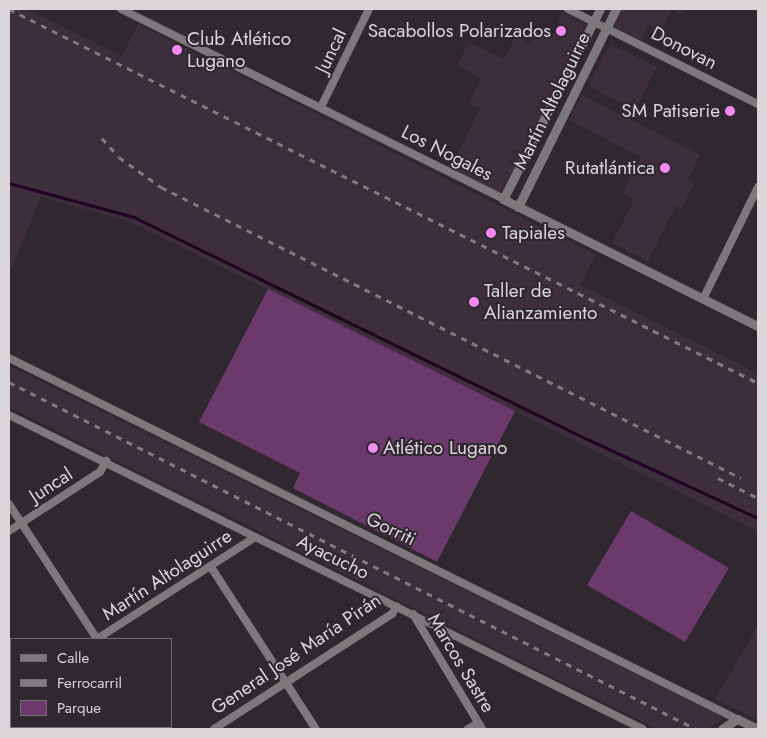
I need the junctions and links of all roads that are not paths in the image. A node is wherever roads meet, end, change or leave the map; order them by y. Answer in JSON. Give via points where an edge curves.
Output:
{"nodes":[{"id":1,"x":122,"y":9,"type":"edge"},
{"id":2,"x":369,"y":9,"type":"edge"},
{"id":3,"x":568,"y":9,"type":"edge"},
{"id":4,"x":600,"y":9,"type":"edge"},
{"id":5,"x":616,"y":9,"type":"edge"},
{"id":6,"x":139,"y":12,"type":"edge"},
{"id":7,"x":594,"y":22,"type":"junction"},
{"id":8,"x":606,"y":27,"type":"junction"},
{"id":9,"x":758,"y":104,"type":"edge"},
{"id":10,"x":321,"y":108,"type":"junction"},
{"id":11,"x":758,"y":187,"type":"edge"},
{"id":12,"x":503,"y":199,"type":"junction"},
{"id":13,"x":518,"y":207,"type":"junction"},
{"id":14,"x":703,"y":299,"type":"junction"},
{"id":15,"x":758,"y":326,"type":"edge"},
{"id":16,"x":9,"y":358,"type":"edge"},
{"id":17,"x":9,"y":416,"type":"edge"},
{"id":18,"x":106,"y":461,"type":"junction"},
{"id":19,"x":9,"y":504,"type":"edge"},
{"id":20,"x":21,"y":523,"type":"junction"},
{"id":21,"x":9,"y":531,"type":"edge"},
{"id":22,"x":255,"y":537,"type":"junction"},
{"id":23,"x":211,"y":567,"type":"junction"},
{"id":24,"x":397,"y":606,"type":"junction"},
{"id":25,"x":413,"y":614,"type":"junction"},
{"id":26,"x":96,"y":638,"type":"edge"},
{"id":27,"x":99,"y":638,"type":"edge"},
{"id":28,"x":286,"y":682,"type":"junction"},
{"id":29,"x":737,"y":719,"type":"junction"},
{"id":30,"x":480,"y":726,"type":"edge"},
{"id":31,"x":214,"y":729,"type":"edge"},
{"id":32,"x":316,"y":729,"type":"edge"},
{"id":33,"x":468,"y":729,"type":"edge"},
{"id":34,"x":643,"y":729,"type":"edge"},
{"id":35,"x":722,"y":729,"type":"edge"},
{"id":36,"x":758,"y":729,"type":"edge"}],
"edges":[{"from":1,"to":6,"type":"street","name":"Los Nogales"},
{"from":2,"to":10,"type":"street","name":"Juncal"},
{"from":3,"to":7,"type":"street","name":"Donovan"},
{"from":4,"to":7,"type":"street","name":"Martín Altolaguirre"},
{"from":5,"to":8,"type":"street","name":"Martín Altolaguirre"},
{"from":6,"to":10,"type":"street","name":"Los Nogales"},
{"from":7,"to":8,"type":"street","name":"Donovan"},
{"from":7,"to":12,"type":"street","name":"Martín Altolaguirre"},
{"from":8,"to":9,"type":"street","name":"Donovan"},
{"from":8,"to":13,"type":"street","name":"Martín Altolaguirre"},
{"from":10,"to":12,"type":"street","name":"Los Nogales"},
{"from":11,"to":14,"type":"street"},
{"from":12,"to":13,"type":"street","name":"Los Nogales"},
{"from":13,"to":14,"type":"street","name":"Los Nogales"},
{"from":14,"to":15,"type":"street","name":"Los Nogales"},
{"from":16,"to":29,"type":"street","name":"Gorriti"},
{"from":17,"to":18,"type":"street","name":"Ayacucho"},
{"from":18,"to":20,"type":"street","name":"Juncal","via":[[100,472]]},
{"from":18,"to":22,"type":"street","name":"Ayacucho"},
{"from":19,"to":20,"type":"street"},
{"from":20,"to":21,"type":"street","name":"Juncal"},
{"from":20,"to":26,"type":"street"},
{"from":22,"to":23,"type":"street","name":"Martín Altolaguirre"},
{"from":22,"to":24,"type":"street","name":"Ayacucho"},
{"from":23,"to":27,"type":"street","name":"Martín Altolaguirre"},
{"from":23,"to":28,"type":"street"},
{"from":24,"to":25,"type":"street","name":"Ayacucho"},
{"from":24,"to":28,"type":"street","name":"General José María Pirán","via":[[392,614]]},
{"from":25,"to":30,"type":"street","name":"Marcos Sastre"},
{"from":25,"to":34,"type":"street","name":"Ayacucho"},
{"from":28,"to":31,"type":"street","name":"General José María Pirán"},
{"from":28,"to":32,"type":"street"},
{"from":29,"to":35,"type":"street"},
{"from":29,"to":36,"type":"street","name":"Gorriti"},
{"from":30,"to":33,"type":"street"}]}
